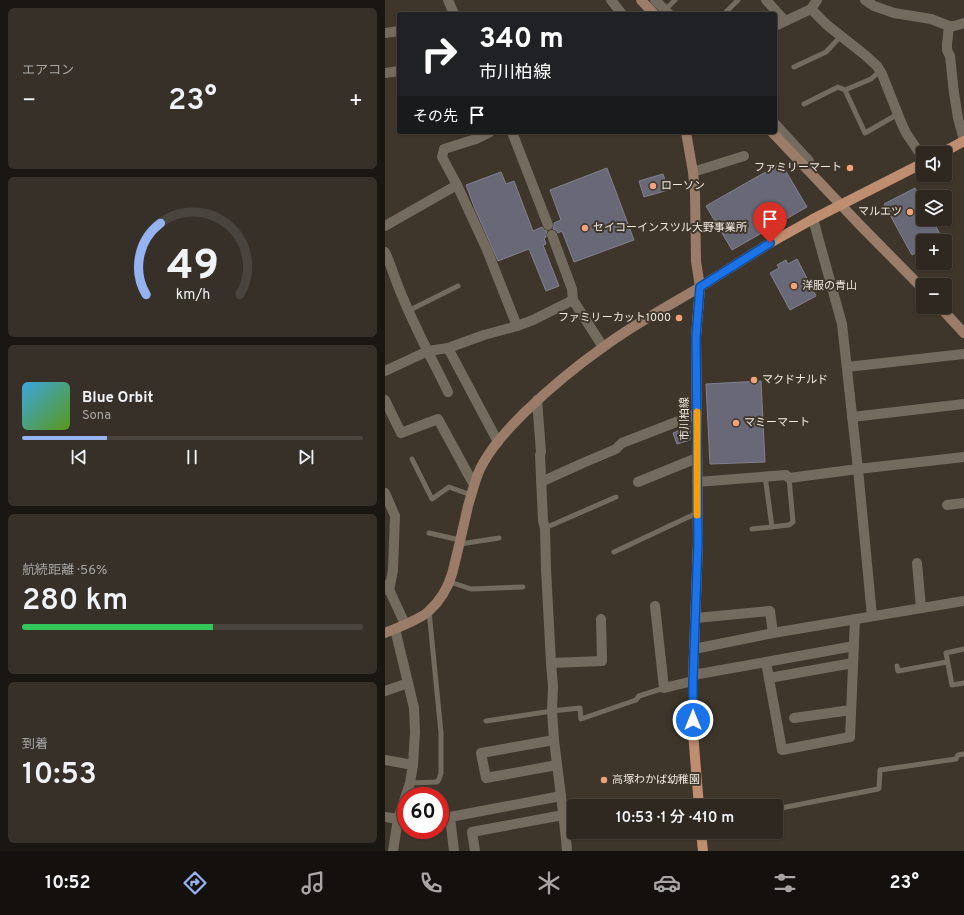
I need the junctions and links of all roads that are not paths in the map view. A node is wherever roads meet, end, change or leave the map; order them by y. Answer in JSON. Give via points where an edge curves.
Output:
{"nodes":[{"id":1,"x":448,"y":0,"type":"edge"},
{"id":2,"x":611,"y":0,"type":"edge"},
{"id":3,"x":641,"y":0,"type":"edge"},
{"id":4,"x":655,"y":0,"type":"edge"},
{"id":5,"x":675,"y":0,"type":"edge"},
{"id":6,"x":738,"y":0,"type":"edge"},
{"id":7,"x":766,"y":0,"type":"edge"},
{"id":8,"x":817,"y":0,"type":"edge"},
{"id":9,"x":865,"y":0,"type":"edge"},
{"id":10,"x":811,"y":9,"type":"junction"},
{"id":11,"x":454,"y":12,"type":"edge"},
{"id":12,"x":620,"y":12,"type":"edge"},
{"id":13,"x":652,"y":12,"type":"edge"},
{"id":14,"x":667,"y":12,"type":"edge"},
{"id":15,"x":726,"y":12,"type":"edge"},
{"id":16,"x":777,"y":12,"type":"edge"},
{"id":17,"x":777,"y":12,"type":"edge"},
{"id":18,"x":785,"y":21,"type":"junction"},
{"id":19,"x":964,"y":23,"type":"edge"},
{"id":20,"x":777,"y":25,"type":"edge"},
{"id":21,"x":949,"y":26,"type":"junction"},
{"id":22,"x":397,"y":31,"type":"edge"},
{"id":23,"x":385,"y":33,"type":"edge"},
{"id":24,"x":841,"y":36,"type":"junction"},
{"id":25,"x":794,"y":67,"type":"dead end"},
{"id":26,"x":397,"y":71,"type":"edge"},
{"id":27,"x":880,"y":71,"type":"junction"},
{"id":28,"x":385,"y":73,"type":"edge"},
{"id":29,"x":845,"y":90,"type":"junction"},
{"id":30,"x":804,"y":104,"type":"dead end"},
{"id":31,"x":898,"y":114,"type":"junction"},
{"id":32,"x":777,"y":126,"type":"edge"},
{"id":33,"x":486,"y":134,"type":"edge"},
{"id":34,"x":513,"y":134,"type":"edge"},
{"id":35,"x":686,"y":134,"type":"edge"},
{"id":36,"x":774,"y":135,"type":"edge"},
{"id":37,"x":964,"y":141,"type":"edge"},
{"id":38,"x":916,"y":147,"type":"edge"},
{"id":39,"x":952,"y":147,"type":"edge"},
{"id":40,"x":745,"y":156,"type":"dead end"},
{"id":41,"x":809,"y":161,"type":"dead end"},
{"id":42,"x":916,"y":167,"type":"edge"},
{"id":43,"x":693,"y":172,"type":"junction"},
{"id":44,"x":457,"y":185,"type":"junction"},
{"id":45,"x":813,"y":219,"type":"junction"},
{"id":46,"x":548,"y":225,"type":"dead end"},
{"id":47,"x":385,"y":226,"type":"edge"},
{"id":48,"x":552,"y":235,"type":"dead end"},
{"id":49,"x":385,"y":252,"type":"edge"},
{"id":50,"x":916,"y":282,"type":"edge"},
{"id":51,"x":458,"y":286,"type":"dead end"},
{"id":52,"x":700,"y":287,"type":"junction"},
{"id":53,"x":573,"y":300,"type":"junction"},
{"id":54,"x":408,"y":311,"type":"junction"},
{"id":55,"x":947,"y":314,"type":"edge"},
{"id":56,"x":517,"y":326,"type":"junction"},
{"id":57,"x":964,"y":333,"type":"edge"},
{"id":58,"x":603,"y":347,"type":"junction"},
{"id":59,"x":448,"y":348,"type":"junction"},
{"id":60,"x":428,"y":351,"type":"junction"},
{"id":61,"x":964,"y":354,"type":"edge"},
{"id":62,"x":847,"y":367,"type":"junction"},
{"id":63,"x":386,"y":368,"type":"edge"},
{"id":64,"x":448,"y":392,"type":"dead end"},
{"id":65,"x":385,"y":400,"type":"edge"},
{"id":66,"x":537,"y":400,"type":"junction"},
{"id":67,"x":964,"y":404,"type":"edge"},
{"id":68,"x":697,"y":414,"type":"junction"},
{"id":69,"x":852,"y":417,"type":"junction"},
{"id":70,"x":498,"y":442,"type":"junction"},
{"id":71,"x":964,"y":457,"type":"edge"},
{"id":72,"x":697,"y":458,"type":"junction"},
{"id":73,"x":412,"y":459,"type":"dead end"},
{"id":74,"x":858,"y":469,"type":"junction"},
{"id":75,"x":765,"y":476,"type":"junction"},
{"id":76,"x":789,"y":478,"type":"junction"},
{"id":77,"x":541,"y":482,"type":"junction"},
{"id":78,"x":638,"y":482,"type":"dead end"},
{"id":79,"x":697,"y":482,"type":"junction"},
{"id":80,"x":473,"y":490,"type":"junction"},
{"id":81,"x":385,"y":493,"type":"edge"},
{"id":82,"x":617,"y":497,"type":"dead end"},
{"id":83,"x":964,"y":503,"type":"edge"},
{"id":84,"x":947,"y":504,"type":"dead end"},
{"id":85,"x":697,"y":513,"type":"junction"},
{"id":86,"x":772,"y":527,"type":"junction"},
{"id":87,"x":545,"y":528,"type":"junction"},
{"id":88,"x":752,"y":529,"type":"dead end"},
{"id":89,"x":429,"y":534,"type":"dead end"},
{"id":90,"x":499,"y":538,"type":"dead end"},
{"id":91,"x":460,"y":542,"type":"junction"},
{"id":92,"x":614,"y":552,"type":"dead end"},
{"id":93,"x":917,"y":562,"type":"dead end"},
{"id":94,"x":449,"y":582,"type":"junction"},
{"id":95,"x":387,"y":586,"type":"edge"},
{"id":96,"x":523,"y":587,"type":"dead end"},
{"id":97,"x":964,"y":601,"type":"edge"},
{"id":98,"x":655,"y":606,"type":"dead end"},
{"id":99,"x":921,"y":608,"type":"junction"},
{"id":100,"x":429,"y":611,"type":"junction"},
{"id":101,"x":872,"y":616,"type":"junction"},
{"id":102,"x":696,"y":618,"type":"junction"},
{"id":103,"x":601,"y":619,"type":"dead end"},
{"id":104,"x":855,"y":619,"type":"junction"},
{"id":105,"x":405,"y":624,"type":"junction"},
{"id":106,"x":390,"y":631,"type":"edge"},
{"id":107,"x":773,"y":633,"type":"junction"},
{"id":108,"x":854,"y":646,"type":"junction"},
{"id":109,"x":694,"y":649,"type":"junction"},
{"id":110,"x":964,"y":649,"type":"edge"},
{"id":111,"x":766,"y":662,"type":"junction"},
{"id":112,"x":947,"y":662,"type":"junction"},
{"id":113,"x":551,"y":663,"type":"junction"},
{"id":114,"x":853,"y":664,"type":"junction"},
{"id":115,"x":897,"y":666,"type":"dead end"},
{"id":116,"x":693,"y":678,"type":"junction"},
{"id":117,"x":769,"y":678,"type":"junction"},
{"id":118,"x":408,"y":683,"type":"junction"},
{"id":119,"x":964,"y":683,"type":"edge"},
{"id":120,"x":664,"y":688,"type":"junction"},
{"id":121,"x":385,"y":691,"type":"edge"},
{"id":122,"x":851,"y":710,"type":"junction"},
{"id":123,"x":552,"y":711,"type":"junction"},
{"id":124,"x":794,"y":718,"type":"dead end"},
{"id":125,"x":486,"y":720,"type":"dead end"},
{"id":126,"x":554,"y":740,"type":"junction"},
{"id":127,"x":964,"y":754,"type":"edge"},
{"id":128,"x":385,"y":760,"type":"edge"},
{"id":129,"x":557,"y":764,"type":"junction"},
{"id":130,"x":413,"y":765,"type":"junction"},
{"id":131,"x":410,"y":783,"type":"junction"},
{"id":132,"x":409,"y":787,"type":"edge"},
{"id":133,"x":561,"y":796,"type":"junction"},
{"id":134,"x":698,"y":799,"type":"edge"},
{"id":135,"x":783,"y":808,"type":"edge"},
{"id":136,"x":563,"y":815,"type":"junction"},
{"id":137,"x":385,"y":817,"type":"edge"},
{"id":138,"x":397,"y":819,"type":"edge"},
{"id":139,"x":397,"y":825,"type":"edge"},
{"id":140,"x":702,"y":839,"type":"edge"},
{"id":141,"x":393,"y":851,"type":"edge"},
{"id":142,"x":454,"y":851,"type":"edge"},
{"id":143,"x":475,"y":851,"type":"edge"},
{"id":144,"x":567,"y":851,"type":"edge"},
{"id":145,"x":703,"y":851,"type":"edge"}],
"edges":[{"from":1,"to":11,"type":"street"},
{"from":2,"to":12,"type":"street"},
{"from":3,"to":13,"type":"street"},
{"from":4,"to":14,"type":"street"},
{"from":5,"to":14,"type":"lane"},
{"from":6,"to":15,"type":"lane"},
{"from":7,"to":17,"type":"street"},
{"from":8,"to":10,"type":"street"},
{"from":9,"to":21,"type":"street","via":[[894,13],[931,19]]},
{"from":10,"to":18,"type":"street"},
{"from":10,"to":24,"type":"street"},
{"from":16,"to":18,"type":"street"},
{"from":18,"to":20,"type":"street"},
{"from":19,"to":21,"type":"street"},
{"from":21,"to":37,"type":"street","via":[[947,50]]},
{"from":22,"to":23,"type":"street"},
{"from":24,"to":25,"type":"lane","via":[[826,52]]},
{"from":24,"to":27,"type":"street"},
{"from":26,"to":28,"type":"street"},
{"from":27,"to":29,"type":"lane","via":[[871,79]]},
{"from":27,"to":31,"type":"street"},
{"from":29,"to":30,"type":"lane","via":[[838,87]]},
{"from":29,"to":31,"type":"lane","via":[[865,133]]},
{"from":31,"to":38,"type":"street"},
{"from":32,"to":41,"type":"street"},
{"from":33,"to":44,"type":"street","via":[[444,149],[442,157]]},
{"from":34,"to":46,"type":"street"},
{"from":35,"to":43,"type":"street"},
{"from":36,"to":50,"type":"street"},
{"from":37,"to":39,"type":"main road"},
{"from":40,"to":43,"type":"street"},
{"from":42,"to":45,"type":"main road"},
{"from":43,"to":52,"type":"street","via":[[696,261]]},
{"from":44,"to":47,"type":"street"},
{"from":44,"to":56,"type":"street","via":[[487,250]]},
{"from":45,"to":52,"type":"main road"},
{"from":45,"to":62,"type":"street","via":[[842,324]]},
{"from":48,"to":53,"type":"street","via":[[572,289]]},
{"from":49,"to":54,"type":"street"},
{"from":51,"to":54,"type":"lane"},
{"from":52,"to":58,"type":"street"},
{"from":52,"to":68,"type":"main road","name":"市川柏線","via":[[696,337]]},
{"from":53,"to":56,"type":"street"},
{"from":53,"to":58,"type":"street"},
{"from":54,"to":60,"type":"street"},
{"from":55,"to":57,"type":"street"},
{"from":56,"to":59,"type":"street"},
{"from":58,"to":66,"type":"street"},
{"from":59,"to":60,"type":"street"},
{"from":59,"to":70,"type":"street"},
{"from":60,"to":63,"type":"street"},
{"from":60,"to":64,"type":"street"},
{"from":61,"to":62,"type":"street"},
{"from":62,"to":69,"type":"street"},
{"from":65,"to":80,"type":"street","via":[[401,433],[438,419]]},
{"from":66,"to":70,"type":"street"},
{"from":66,"to":77,"type":"street"},
{"from":67,"to":69,"type":"street"},
{"from":68,"to":72,"type":"main road","name":"市川柏線"},
{"from":68,"to":77,"type":"street","via":[[622,443],[616,449]]},
{"from":69,"to":74,"type":"street"},
{"from":70,"to":80,"type":"street","via":[[480,469]]},
{"from":71,"to":74,"type":"street"},
{"from":72,"to":78,"type":"street"},
{"from":72,"to":79,"type":"main road","name":"市川柏線"},
{"from":73,"to":80,"type":"lane","via":[[432,499],[449,487]]},
{"from":74,"to":76,"type":"street"},
{"from":74,"to":101,"type":"street"},
{"from":75,"to":76,"type":"street","via":[[786,475]]},
{"from":75,"to":79,"type":"street"},
{"from":75,"to":86,"type":"lane"},
{"from":76,"to":86,"type":"lane","via":[[793,522]]},
{"from":77,"to":87,"type":"street"},
{"from":79,"to":85,"type":"main road","name":"市川柏線"},
{"from":80,"to":91,"type":"street"},
{"from":81,"to":95,"type":"street","via":[[395,516],[393,570]]},
{"from":82,"to":87,"type":"lane"},
{"from":83,"to":84,"type":"street"},
{"from":85,"to":92,"type":"lane"},
{"from":85,"to":102,"type":"main road","name":"市川柏線"},
{"from":86,"to":88,"type":"lane"},
{"from":87,"to":113,"type":"street"},
{"from":89,"to":91,"type":"lane"},
{"from":90,"to":91,"type":"lane"},
{"from":91,"to":94,"type":"street"},
{"from":93,"to":99,"type":"street"},
{"from":94,"to":96,"type":"lane","via":[[471,589]]},
{"from":94,"to":100,"type":"street"},
{"from":95,"to":105,"type":"street"},
{"from":97,"to":99,"type":"street"},
{"from":98,"to":120,"type":"street"},
{"from":99,"to":101,"type":"street"},
{"from":100,"to":105,"type":"street"},
{"from":100,"to":131,"type":"lane","via":[[441,733],[441,773],[437,782]]},
{"from":101,"to":104,"type":"street"},
{"from":102,"to":107,"type":"street","via":[[770,610]]},
{"from":102,"to":109,"type":"main road","name":"市川柏線"},
{"from":103,"to":113,"type":"street","via":[[602,661]]},
{"from":104,"to":107,"type":"street"},
{"from":104,"to":108,"type":"street"},
{"from":105,"to":106,"type":"street"},
{"from":106,"to":118,"type":"street"},
{"from":107,"to":109,"type":"street"},
{"from":108,"to":111,"type":"street"},
{"from":108,"to":114,"type":"street"},
{"from":109,"to":116,"type":"main road","name":"市川柏線"},
{"from":110,"to":112,"type":"lane","via":[[946,653]]},
{"from":111,"to":116,"type":"street"},
{"from":111,"to":117,"type":"street"},
{"from":112,"to":115,"type":"lane","via":[[898,671]]},
{"from":112,"to":119,"type":"lane","via":[[952,685]]},
{"from":113,"to":123,"type":"street"},
{"from":114,"to":117,"type":"street"},
{"from":114,"to":122,"type":"street"},
{"from":116,"to":120,"type":"street"},
{"from":116,"to":134,"type":"main road","name":"市川柏線","via":[[693,734]]},
{"from":117,"to":122,"type":"street","via":[[782,750],[850,737]]},
{"from":118,"to":121,"type":"street"},
{"from":118,"to":130,"type":"street","via":[[414,708]]},
{"from":120,"to":123,"type":"lane","via":[[581,719],[580,708]]},
{"from":122,"to":124,"type":"street"},
{"from":123,"to":125,"type":"lane"},
{"from":123,"to":126,"type":"street"},
{"from":126,"to":129,"type":"street"},
{"from":126,"to":129,"type":"street","via":[[481,753],[487,778]]},
{"from":127,"to":135,"type":"lane","via":[[958,755],[956,759],[880,770],[878,789]]},
{"from":128,"to":130,"type":"street"},
{"from":129,"to":133,"type":"street"},
{"from":130,"to":131,"type":"street"},
{"from":131,"to":132,"type":"street"},
{"from":133,"to":136,"type":"street"},
{"from":133,"to":142,"type":"street","via":[[450,817]]},
{"from":136,"to":143,"type":"street","via":[[472,832]]},
{"from":136,"to":144,"type":"street"},
{"from":137,"to":138,"type":"street"},
{"from":139,"to":141,"type":"street"},
{"from":140,"to":145,"type":"main road"}]}
